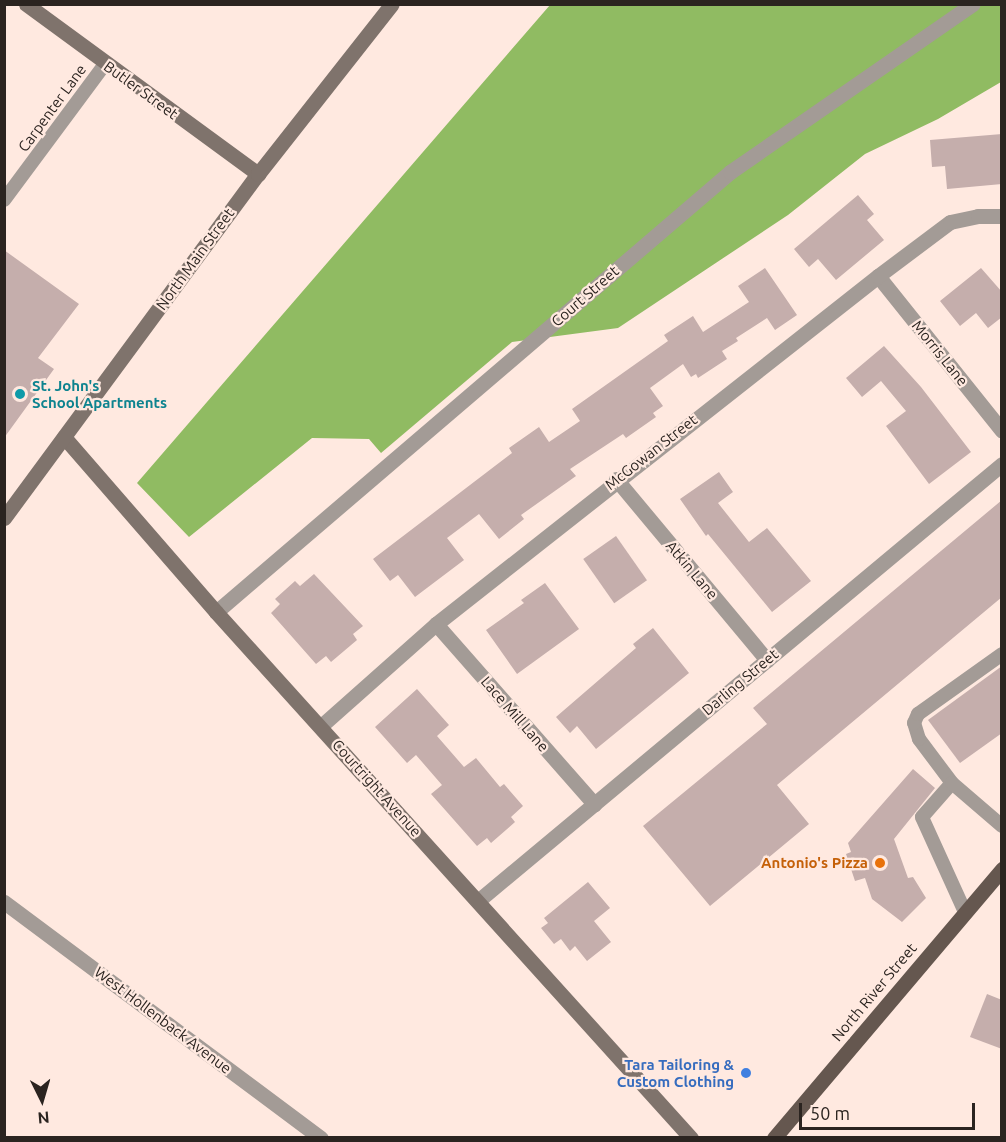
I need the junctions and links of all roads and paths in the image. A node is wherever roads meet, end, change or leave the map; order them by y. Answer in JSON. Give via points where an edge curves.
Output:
{"nodes":[{"id":1,"x":26,"y":4,"type":"edge"},
{"id":2,"x":392,"y":4,"type":"edge"},
{"id":3,"x":974,"y":4,"type":"edge"},
{"id":4,"x":105,"y":64,"type":"junction"},
{"id":5,"x":258,"y":174,"type":"junction"},
{"id":6,"x":4,"y":201,"type":"edge"},
{"id":7,"x":1002,"y":216,"type":"edge"},
{"id":8,"x":878,"y":276,"type":"junction"},
{"id":9,"x":1002,"y":431,"type":"edge"},
{"id":10,"x":64,"y":437,"type":"junction"},
{"id":11,"x":1002,"y":464,"type":"edge"},
{"id":12,"x":616,"y":479,"type":"junction"},
{"id":13,"x":4,"y":518,"type":"edge"},
{"id":14,"x":216,"y":612,"type":"junction"},
{"id":15,"x":436,"y":624,"type":"junction"},
{"id":16,"x":1002,"y":654,"type":"edge"},
{"id":17,"x":767,"y":660,"type":"junction"},
{"id":18,"x":321,"y":726,"type":"junction"},
{"id":19,"x":952,"y":783,"type":"junction"},
{"id":20,"x":594,"y":804,"type":"junction"},
{"id":21,"x":1002,"y":826,"type":"edge"},
{"id":22,"x":1002,"y":869,"type":"edge"},
{"id":23,"x":479,"y":900,"type":"junction"},
{"id":24,"x":4,"y":902,"type":"edge"},
{"id":25,"x":965,"y":912,"type":"junction"},
{"id":26,"x":321,"y":1137,"type":"edge"},
{"id":27,"x":691,"y":1137,"type":"edge"},
{"id":28,"x":774,"y":1137,"type":"edge"}],
"edges":[{"from":1,"to":4,"type":"main road","name":"Butler Street"},
{"from":2,"to":5,"type":"main road","name":"North Main Street"},
{"from":3,"to":14,"type":"street","name":"Court Street","via":[[730,172]]},
{"from":4,"to":5,"type":"main road","name":"Butler Street"},
{"from":4,"to":6,"type":"lane","name":"Carpenter Lane"},
{"from":5,"to":10,"type":"main road","name":"North Main Street"},
{"from":7,"to":8,"type":"street","name":"McGowan Street","via":[[950,222]]},
{"from":8,"to":9,"type":"street","name":"Morris Lane"},
{"from":8,"to":12,"type":"street","name":"McGowan Street"},
{"from":10,"to":13,"type":"main road","name":"North Main Street"},
{"from":10,"to":14,"type":"main road","name":"Courtright Avenue"},
{"from":11,"to":17,"type":"street","name":"Darling Street"},
{"from":12,"to":15,"type":"street","name":"McGowan Street"},
{"from":12,"to":17,"type":"street","name":"Atkin Lane"},
{"from":14,"to":18,"type":"main road","name":"Courtright Avenue"},
{"from":15,"to":18,"type":"street","name":"McGowan Street"},
{"from":15,"to":20,"type":"street","name":"Lace Mill Lane"},
{"from":16,"to":19,"type":"lane","via":[[918,714],[914,723],[919,739]]},
{"from":17,"to":20,"type":"street","name":"Darling Street"},
{"from":18,"to":23,"type":"main road","name":"Courtright Avenue"},
{"from":19,"to":21,"type":"lane"},
{"from":19,"to":25,"type":"lane","via":[[922,817]]},
{"from":20,"to":23,"type":"street","name":"Darling Street"},
{"from":22,"to":25,"type":"main road","name":"North River Street"},
{"from":23,"to":27,"type":"main road","name":"Courtright Avenue"},
{"from":24,"to":26,"type":"street","name":"West Hollenback Avenue"},
{"from":25,"to":28,"type":"main road","name":"North River Street"}]}
